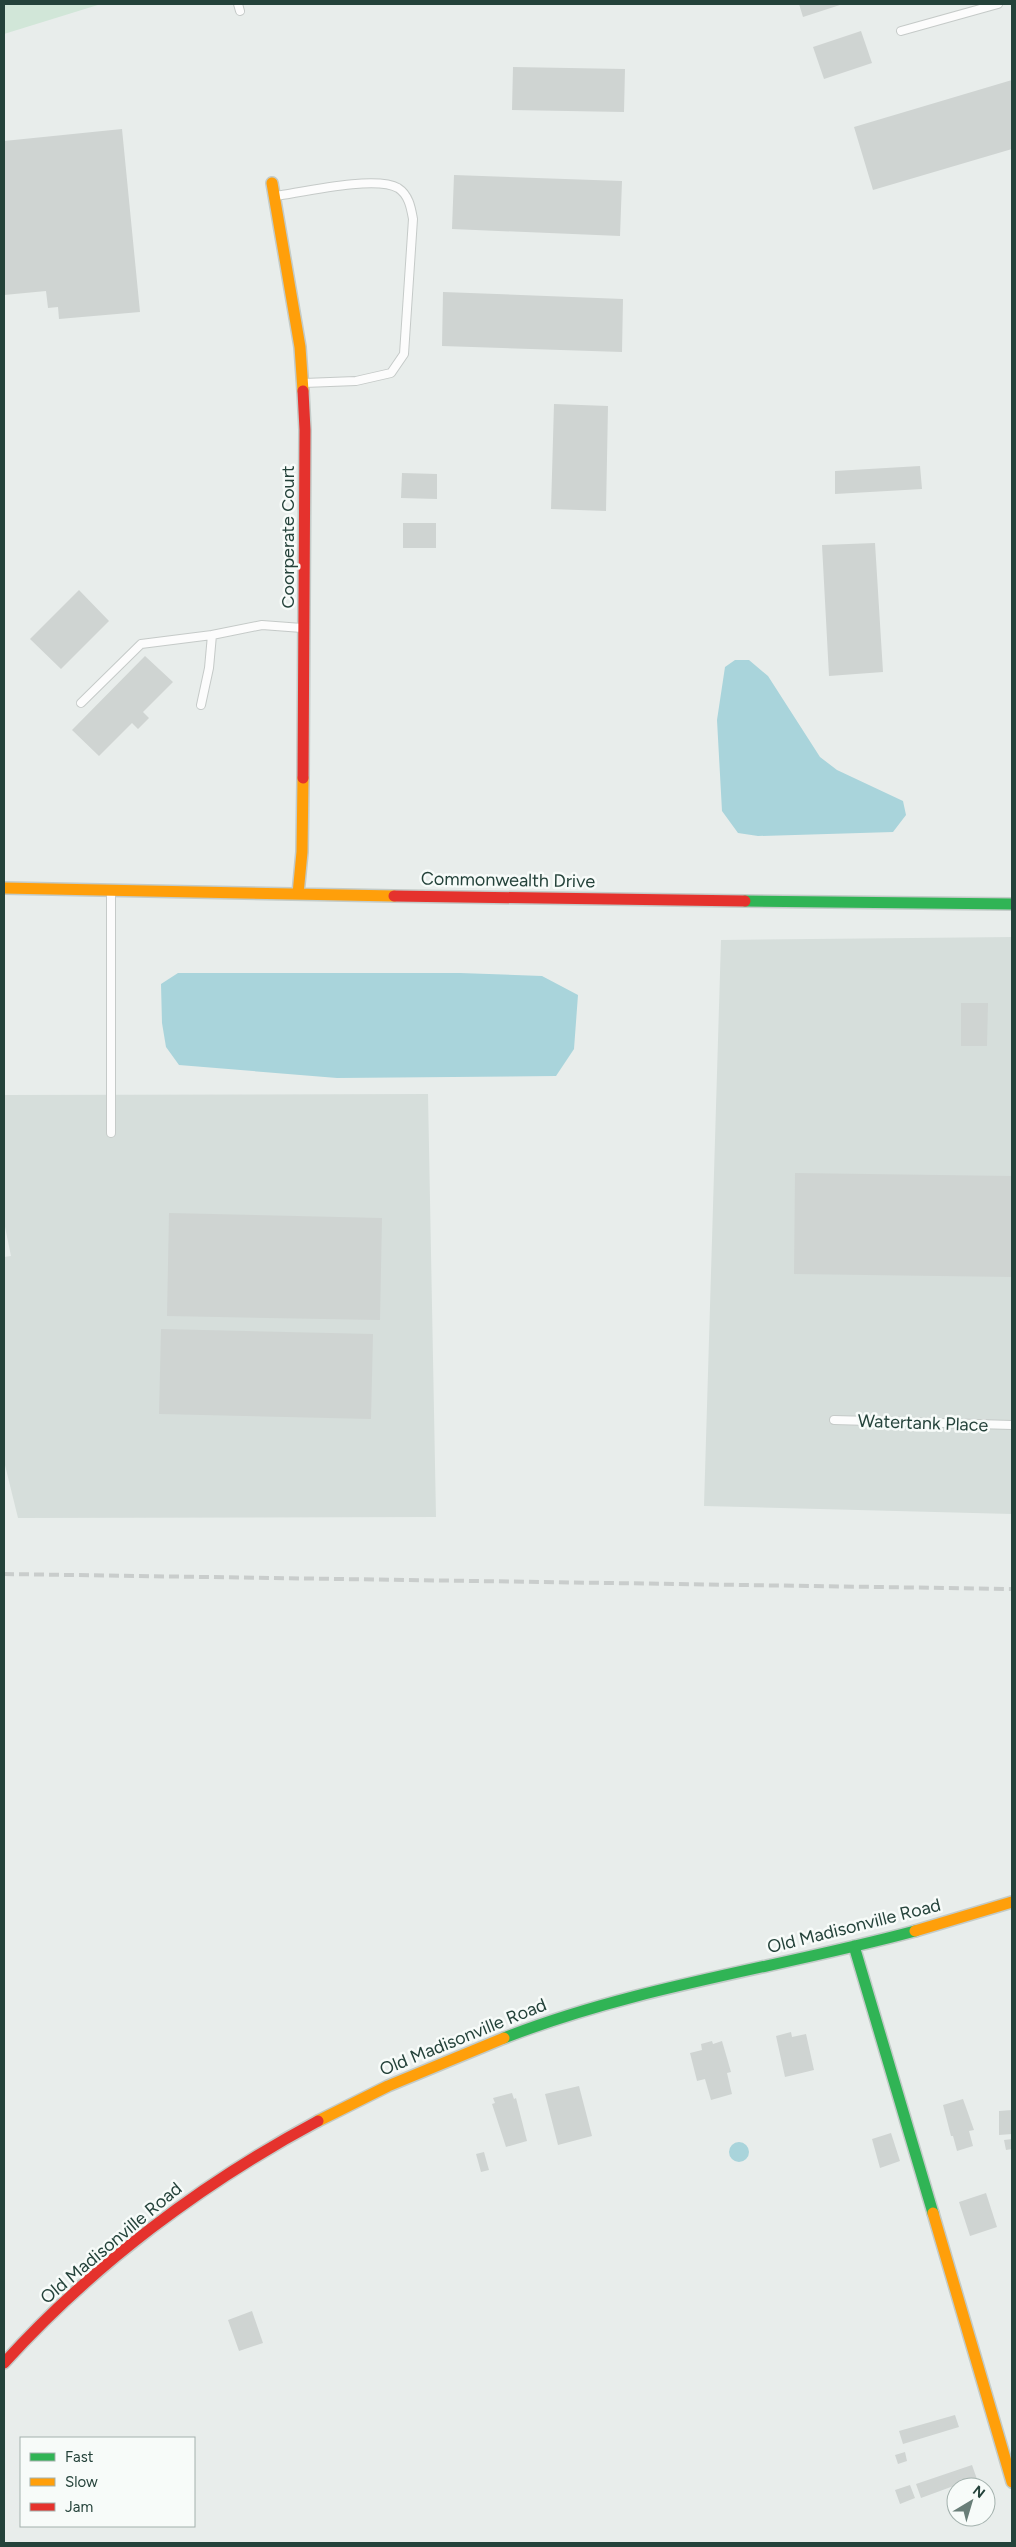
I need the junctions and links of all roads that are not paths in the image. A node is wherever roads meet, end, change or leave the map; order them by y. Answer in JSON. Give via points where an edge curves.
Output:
{"nodes":[{"id":1,"x":998,"y":4,"type":"edge"},
{"id":2,"x":901,"y":31,"type":"dead end"},
{"id":3,"x":272,"y":183,"type":"dead end"},
{"id":4,"x":274,"y":196,"type":"junction"},
{"id":5,"x":303,"y":383,"type":"junction"},
{"id":6,"x":304,"y":628,"type":"junction"},
{"id":7,"x":212,"y":635,"type":"junction"},
{"id":8,"x":82,"y":703,"type":"dead end"},
{"id":9,"x":200,"y":705,"type":"dead end"},
{"id":10,"x":4,"y":888,"type":"edge"},
{"id":11,"x":111,"y":889,"type":"junction"},
{"id":12,"x":298,"y":894,"type":"junction"},
{"id":13,"x":1012,"y":904,"type":"edge"},
{"id":14,"x":111,"y":1133,"type":"dead end"},
{"id":15,"x":834,"y":1420,"type":"dead end"},
{"id":16,"x":1012,"y":1425,"type":"edge"},
{"id":17,"x":1012,"y":1902,"type":"edge"},
{"id":18,"x":854,"y":1946,"type":"junction"},
{"id":19,"x":4,"y":2363,"type":"edge"},
{"id":20,"x":1012,"y":2482,"type":"edge"}],
"edges":[{"from":1,"to":2,"type":"lane"},
{"from":3,"to":4,"type":"street","name":"Coorperate Court"},
{"from":4,"to":5,"type":"street","name":"Coorperate Court","via":[[300,347]]},
{"from":4,"to":5,"type":"lane","via":[[383,183],[399,189],[409,202],[413,219],[404,354],[391,373],[356,381]]},
{"from":5,"to":6,"type":"street","name":"Coorperate Court"},
{"from":6,"to":7,"type":"lane","via":[[262,625]]},
{"from":6,"to":12,"type":"street","name":"Coorperate Court","via":[[302,852]]},
{"from":7,"to":8,"type":"lane","via":[[141,644]]},
{"from":7,"to":9,"type":"lane","via":[[209,668]]},
{"from":10,"to":11,"type":"street","name":"Commonwealth Drive"},
{"from":11,"to":12,"type":"street","name":"Commonwealth Drive"},
{"from":11,"to":14,"type":"lane"},
{"from":12,"to":13,"type":"street","name":"Commonwealth Drive"},
{"from":15,"to":16,"type":"lane","name":"Watertank Place"},
{"from":17,"to":18,"type":"street","name":"Old Madisonville Road","via":[[983,1913]]},
{"from":18,"to":19,"type":"street","name":"Old Madisonville Road","via":[[570,2013],[441,2062],[359,2098],[255,2155],[168,2215],[86,2282]]},
{"from":18,"to":20,"type":"street"}]}
